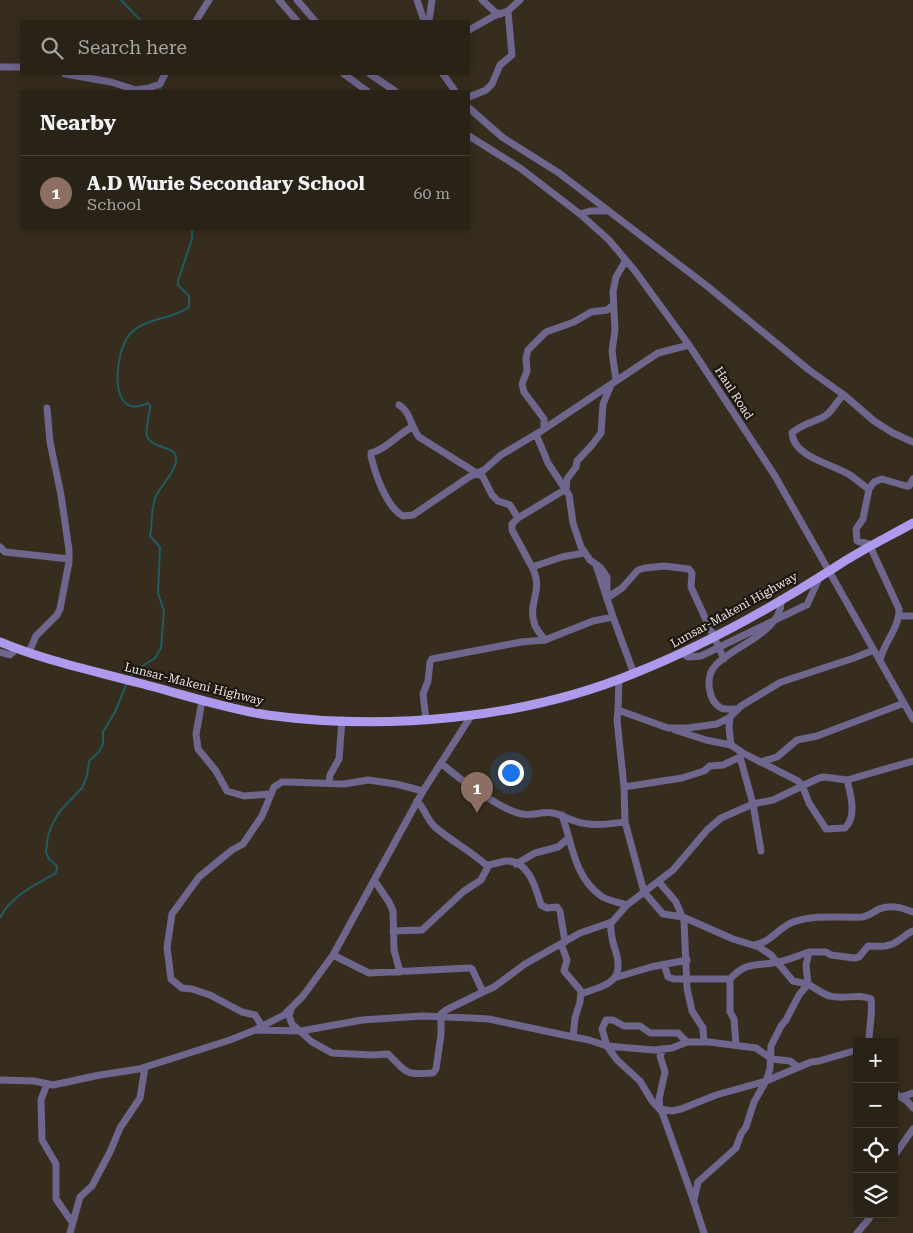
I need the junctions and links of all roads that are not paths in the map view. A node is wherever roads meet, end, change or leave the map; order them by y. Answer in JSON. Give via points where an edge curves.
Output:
{"nodes":[{"id":1,"x":208,"y":0,"type":"edge"},
{"id":2,"x":279,"y":0,"type":"edge"},
{"id":3,"x":297,"y":0,"type":"edge"},
{"id":4,"x":417,"y":0,"type":"edge"},
{"id":5,"x":432,"y":0,"type":"edge"},
{"id":6,"x":482,"y":0,"type":"edge"},
{"id":7,"x":520,"y":0,"type":"edge"},
{"id":8,"x":505,"y":12,"type":"junction"},
{"id":9,"x":197,"y":20,"type":"edge"},
{"id":10,"x":296,"y":20,"type":"edge"},
{"id":11,"x":314,"y":20,"type":"edge"},
{"id":12,"x":424,"y":20,"type":"edge"},
{"id":13,"x":429,"y":20,"type":"edge"},
{"id":14,"x":470,"y":30,"type":"edge"},
{"id":15,"x":0,"y":67,"type":"edge"},
{"id":16,"x":20,"y":67,"type":"edge"},
{"id":17,"x":71,"y":75,"type":"edge"},
{"id":18,"x":165,"y":75,"type":"edge"},
{"id":19,"x":345,"y":75,"type":"edge"},
{"id":20,"x":371,"y":75,"type":"edge"},
{"id":21,"x":444,"y":75,"type":"edge"},
{"id":22,"x":136,"y":90,"type":"edge"},
{"id":23,"x":136,"y":90,"type":"edge"},
{"id":24,"x":365,"y":90,"type":"edge"},
{"id":25,"x":394,"y":90,"type":"edge"},
{"id":26,"x":454,"y":90,"type":"edge"},
{"id":27,"x":470,"y":97,"type":"edge"},
{"id":28,"x":470,"y":109,"type":"edge"},
{"id":29,"x":470,"y":137,"type":"edge"},
{"id":30,"x":609,"y":211,"type":"junction"},
{"id":31,"x":580,"y":214,"type":"junction"},
{"id":32,"x":626,"y":260,"type":"junction"},
{"id":33,"x":612,"y":306,"type":"junction"},
{"id":34,"x":689,"y":345,"type":"junction"},
{"id":35,"x":614,"y":382,"type":"junction"},
{"id":36,"x":844,"y":395,"type":"junction"},
{"id":37,"x":399,"y":405,"type":"dead end"},
{"id":38,"x":47,"y":408,"type":"dead end"},
{"id":39,"x":412,"y":427,"type":"junction"},
{"id":40,"x":544,"y":429,"type":"junction"},
{"id":41,"x":536,"y":434,"type":"junction"},
{"id":42,"x":912,"y":443,"type":"edge"},
{"id":43,"x":476,"y":474,"type":"junction"},
{"id":44,"x":913,"y":479,"type":"edge"},
{"id":45,"x":566,"y":489,"type":"junction"},
{"id":46,"x":869,"y":489,"type":"junction"},
{"id":47,"x":518,"y":518,"type":"junction"},
{"id":48,"x":913,"y":523,"type":"edge"},
{"id":49,"x":0,"y":546,"type":"edge"},
{"id":50,"x":870,"y":547,"type":"junction"},
{"id":51,"x":584,"y":553,"type":"junction"},
{"id":52,"x":68,"y":559,"type":"junction"},
{"id":53,"x":532,"y":567,"type":"junction"},
{"id":54,"x":834,"y":568,"type":"junction"},
{"id":55,"x":820,"y":576,"type":"junction"},
{"id":56,"x":607,"y":598,"type":"junction"},
{"id":57,"x":781,"y":599,"type":"junction"},
{"id":58,"x":900,"y":616,"type":"junction"},
{"id":59,"x":913,"y":616,"type":"edge"},
{"id":60,"x":613,"y":617,"type":"junction"},
{"id":61,"x":772,"y":623,"type":"junction"},
{"id":62,"x":715,"y":636,"type":"junction"},
{"id":63,"x":544,"y":640,"type":"junction"},
{"id":64,"x":0,"y":642,"type":"edge"},
{"id":65,"x":718,"y":647,"type":"junction"},
{"id":66,"x":16,"y":649,"type":"junction"},
{"id":67,"x":874,"y":650,"type":"junction"},
{"id":68,"x":0,"y":652,"type":"edge"},
{"id":69,"x":29,"y":652,"type":"junction"},
{"id":70,"x":683,"y":653,"type":"junction"},
{"id":71,"x":724,"y":659,"type":"junction"},
{"id":72,"x":880,"y":660,"type":"junction"},
{"id":73,"x":634,"y":674,"type":"junction"},
{"id":74,"x":619,"y":679,"type":"junction"},
{"id":75,"x":202,"y":701,"type":"junction"},
{"id":76,"x":904,"y":703,"type":"junction"},
{"id":77,"x":737,"y":709,"type":"junction"},
{"id":78,"x":618,"y":710,"type":"junction"},
{"id":79,"x":471,"y":716,"type":"junction"},
{"id":80,"x":730,"y":717,"type":"junction"},
{"id":81,"x":426,"y":719,"type":"junction"},
{"id":82,"x":342,"y":720,"type":"junction"},
{"id":83,"x":913,"y":720,"type":"edge"},
{"id":84,"x":668,"y":728,"type":"junction"},
{"id":85,"x":731,"y":745,"type":"junction"},
{"id":86,"x":741,"y":755,"type":"junction"},
{"id":87,"x":913,"y":761,"type":"edge"},
{"id":88,"x":760,"y":762,"type":"junction"},
{"id":89,"x":441,"y":763,"type":"junction"},
{"id":90,"x":847,"y":780,"type":"junction"},
{"id":91,"x":328,"y":783,"type":"junction"},
{"id":92,"x":802,"y":785,"type":"junction"},
{"id":93,"x":624,"y":787,"type":"junction"},
{"id":94,"x":423,"y":792,"type":"junction"},
{"id":95,"x":270,"y":794,"type":"junction"},
{"id":96,"x":418,"y":801,"type":"junction"},
{"id":97,"x":753,"y":804,"type":"junction"},
{"id":98,"x":562,"y":815,"type":"junction"},
{"id":99,"x":624,"y":822,"type":"junction"},
{"id":100,"x":569,"y":838,"type":"junction"},
{"id":101,"x":761,"y":851,"type":"dead end"},
{"id":102,"x":516,"y":864,"type":"junction"},
{"id":103,"x":489,"y":865,"type":"junction"},
{"id":104,"x":374,"y":880,"type":"junction"},
{"id":105,"x":659,"y":882,"type":"junction"},
{"id":106,"x":644,"y":892,"type":"junction"},
{"id":107,"x":627,"y":905,"type":"junction"},
{"id":108,"x":913,"y":912,"type":"edge"},
{"id":109,"x":683,"y":918,"type":"junction"},
{"id":110,"x":611,"y":922,"type":"junction"},
{"id":111,"x":913,"y":930,"type":"edge"},
{"id":112,"x":393,"y":931,"type":"junction"},
{"id":113,"x":563,"y":943,"type":"junction"},
{"id":114,"x":754,"y":945,"type":"junction"},
{"id":115,"x":810,"y":952,"type":"junction"},
{"id":116,"x":333,"y":955,"type":"junction"},
{"id":117,"x":687,"y":960,"type":"junction"},
{"id":118,"x":777,"y":963,"type":"junction"},
{"id":119,"x":664,"y":964,"type":"junction"},
{"id":120,"x":400,"y":972,"type":"junction"},
{"id":121,"x":614,"y":978,"type":"junction"},
{"id":122,"x":687,"y":979,"type":"junction"},
{"id":123,"x":730,"y":979,"type":"junction"},
{"id":124,"x":808,"y":984,"type":"junction"},
{"id":125,"x":483,"y":992,"type":"junction"},
{"id":126,"x":581,"y":994,"type":"junction"},
{"id":127,"x":292,"y":1009,"type":"junction"},
{"id":128,"x":441,"y":1017,"type":"junction"},
{"id":129,"x":262,"y":1026,"type":"junction"},
{"id":130,"x":255,"y":1030,"type":"junction"},
{"id":131,"x":301,"y":1031,"type":"junction"},
{"id":132,"x":573,"y":1037,"type":"junction"},
{"id":133,"x":869,"y":1038,"type":"edge"},
{"id":134,"x":687,"y":1042,"type":"junction"},
{"id":135,"x":704,"y":1042,"type":"junction"},
{"id":136,"x":736,"y":1045,"type":"junction"},
{"id":137,"x":607,"y":1046,"type":"junction"},
{"id":138,"x":662,"y":1050,"type":"junction"},
{"id":139,"x":853,"y":1051,"type":"edge"},
{"id":140,"x":770,"y":1058,"type":"junction"},
{"id":141,"x":146,"y":1067,"type":"junction"},
{"id":142,"x":798,"y":1067,"type":"junction"},
{"id":143,"x":0,"y":1080,"type":"edge"},
{"id":144,"x":766,"y":1081,"type":"junction"},
{"id":145,"x":47,"y":1084,"type":"junction"},
{"id":146,"x":913,"y":1093,"type":"edge"},
{"id":147,"x":898,"y":1095,"type":"edge"},
{"id":148,"x":902,"y":1097,"type":"junction"},
{"id":149,"x":913,"y":1108,"type":"edge"},
{"id":150,"x":660,"y":1110,"type":"junction"},
{"id":151,"x":913,"y":1129,"type":"edge"},
{"id":152,"x":898,"y":1150,"type":"edge"},
{"id":153,"x":694,"y":1201,"type":"junction"},
{"id":154,"x":870,"y":1218,"type":"edge"},
{"id":155,"x":72,"y":1222,"type":"junction"},
{"id":156,"x":70,"y":1233,"type":"edge"},
{"id":157,"x":704,"y":1233,"type":"edge"},
{"id":158,"x":858,"y":1233,"type":"edge"}],
"edges":[{"from":1,"to":9,"type":"street"},
{"from":2,"to":10,"type":"street"},
{"from":3,"to":11,"type":"street"},
{"from":4,"to":12,"type":"street"},
{"from":5,"to":13,"type":"street"},
{"from":6,"to":8,"type":"street","via":[[495,12]]},
{"from":7,"to":8,"type":"street"},
{"from":8,"to":14,"type":"street"},
{"from":8,"to":27,"type":"street","via":[[512,55],[500,65],[486,90]]},
{"from":15,"to":16,"type":"street"},
{"from":17,"to":22,"type":"street"},
{"from":18,"to":23,"type":"street","via":[[160,84]]},
{"from":19,"to":24,"type":"street"},
{"from":20,"to":25,"type":"street"},
{"from":21,"to":26,"type":"street"},
{"from":28,"to":30,"type":"street","via":[[502,138],[559,173]]},
{"from":29,"to":31,"type":"street","name":"Haul Road","via":[[520,168]]},
{"from":30,"to":31,"type":"street"},
{"from":30,"to":36,"type":"street"},
{"from":31,"to":32,"type":"street","name":"Haul Road"},
{"from":32,"to":33,"type":"street","via":[[616,277]]},
{"from":32,"to":34,"type":"street","name":"Haul Road"},
{"from":33,"to":35,"type":"street"},
{"from":33,"to":40,"type":"street","via":[[546,332],[528,350],[527,371],[522,384],[524,392],[544,419]]},
{"from":34,"to":35,"type":"street","via":[[658,353]]},
{"from":34,"to":54,"type":"street","name":"Haul Road"},
{"from":35,"to":40,"type":"street"},
{"from":35,"to":45,"type":"street","via":[[603,404],[601,433],[577,461],[567,479]]},
{"from":36,"to":42,"type":"street","via":[[874,420]]},
{"from":36,"to":46,"type":"street","via":[[828,414],[797,429],[792,436],[810,457],[850,475]]},
{"from":37,"to":39,"type":"street","via":[[406,410]]},
{"from":38,"to":52,"type":"street"},
{"from":39,"to":43,"type":"street","via":[[424,441]]},
{"from":39,"to":43,"type":"street","via":[[379,451],[371,453],[377,477],[400,514],[413,514]]},
{"from":40,"to":41,"type":"street"},
{"from":41,"to":43,"type":"street"},
{"from":41,"to":45,"type":"street","via":[[548,464]]},
{"from":43,"to":47,"type":"street","via":[[485,479],[492,495],[510,506]]},
{"from":44,"to":46,"type":"street","via":[[906,486],[882,478]]},
{"from":45,"to":47,"type":"street"},
{"from":45,"to":51,"type":"street","via":[[572,523]]},
{"from":46,"to":50,"type":"street","via":[[863,519],[856,534],[857,541],[868,543]]},
{"from":47,"to":53,"type":"street","via":[[512,524],[512,530]]},
{"from":48,"to":50,"type":"main road","name":"Lunsar-Makeni Highway"},
{"from":49,"to":52,"type":"street","via":[[5,552]]},
{"from":50,"to":54,"type":"main road","name":"Lunsar-Makeni Highway"},
{"from":50,"to":58,"type":"street","via":[[898,602]]},
{"from":51,"to":53,"type":"street","via":[[562,556]]},
{"from":51,"to":56,"type":"street","via":[[607,577]]},
{"from":52,"to":69,"type":"street","via":[[60,609],[36,636]]},
{"from":53,"to":63,"type":"street","via":[[538,584],[534,622]]},
{"from":54,"to":55,"type":"main road","name":"Lunsar-Makeni Highway"},
{"from":54,"to":67,"type":"street","name":"Haul Road"},
{"from":55,"to":57,"type":"main road","name":"Lunsar-Makeni Highway"},
{"from":55,"to":61,"type":"street","via":[[807,605]]},
{"from":56,"to":60,"type":"street"},
{"from":56,"to":62,"type":"street","via":[[622,588],[638,570],[664,566],[689,569],[692,572],[691,587]]},
{"from":57,"to":61,"type":"street","via":[[782,605]]},
{"from":57,"to":62,"type":"main road","name":"Lunsar-Makeni Highway"},
{"from":58,"to":59,"type":"street"},
{"from":58,"to":72,"type":"street"},
{"from":60,"to":63,"type":"street"},
{"from":60,"to":73,"type":"street"},
{"from":61,"to":65,"type":"street"},
{"from":61,"to":71,"type":"street"},
{"from":62,"to":65,"type":"street"},
{"from":62,"to":70,"type":"main road","name":"Lunsar-Makeni Highway"},
{"from":63,"to":81,"type":"street","via":[[432,659],[423,694]]},
{"from":64,"to":66,"type":"main road","name":"Lunsar-Makeni Highway"},
{"from":65,"to":70,"type":"street","via":[[693,658]]},
{"from":65,"to":71,"type":"street"},
{"from":66,"to":68,"type":"street","via":[[10,655]]},
{"from":66,"to":69,"type":"main road","name":"Lunsar-Makeni Highway"},
{"from":67,"to":72,"type":"street","name":"Haul Road"},
{"from":67,"to":77,"type":"street","via":[[792,677]]},
{"from":69,"to":75,"type":"main road","name":"Lunsar-Makeni Highway"},
{"from":70,"to":73,"type":"main road","name":"Lunsar-Makeni Highway"},
{"from":71,"to":77,"type":"street","via":[[715,666],[708,681],[720,707]]},
{"from":72,"to":76,"type":"street","name":"Haul Road"},
{"from":73,"to":74,"type":"main road","name":"Lunsar-Makeni Highway"},
{"from":74,"to":78,"type":"street"},
{"from":74,"to":79,"type":"main road","name":"Lunsar-Makeni Highway","via":[[537,704]]},
{"from":75,"to":82,"type":"main road","name":"Lunsar-Makeni Highway","via":[[268,715]]},
{"from":75,"to":95,"type":"street","via":[[196,734],[198,749],[227,791],[244,796]]},
{"from":76,"to":83,"type":"street","name":"Haul Road"},
{"from":76,"to":88,"type":"street","via":[[817,736],[797,740],[777,758]]},
{"from":77,"to":80,"type":"street"},
{"from":78,"to":84,"type":"street"},
{"from":78,"to":93,"type":"street"},
{"from":79,"to":81,"type":"main road","name":"Lunsar-Makeni Highway"},
{"from":79,"to":89,"type":"street"},
{"from":80,"to":84,"type":"street","via":[[704,726]]},
{"from":80,"to":85,"type":"street"},
{"from":81,"to":82,"type":"main road","name":"Lunsar-Makeni Highway"},
{"from":82,"to":91,"type":"street","via":[[339,759]]},
{"from":84,"to":85,"type":"street"},
{"from":85,"to":86,"type":"street"},
{"from":86,"to":88,"type":"street"},
{"from":86,"to":93,"type":"street","via":[[723,765],[710,766],[704,772]]},
{"from":86,"to":97,"type":"street"},
{"from":87,"to":90,"type":"street"},
{"from":88,"to":92,"type":"street"},
{"from":89,"to":94,"type":"street"},
{"from":89,"to":98,"type":"street","via":[[462,780],[515,812]]},
{"from":90,"to":92,"type":"street","via":[[824,777]]},
{"from":90,"to":92,"type":"street","via":[[852,813],[848,825],[839,830],[826,829]]},
{"from":91,"to":94,"type":"street","via":[[368,780]]},
{"from":91,"to":95,"type":"street","via":[[282,782]]},
{"from":92,"to":97,"type":"street","via":[[773,800]]},
{"from":93,"to":99,"type":"street"},
{"from":94,"to":96,"type":"street"},
{"from":95,"to":129,"type":"street","via":[[262,816],[243,844],[207,870],[184,896],[172,914],[167,946],[171,979],[175,983],[255,1015]]},
{"from":96,"to":103,"type":"street","via":[[435,827]]},
{"from":96,"to":104,"type":"street"},
{"from":97,"to":101,"type":"street"},
{"from":97,"to":105,"type":"street","via":[[721,818]]},
{"from":98,"to":99,"type":"street","via":[[590,825]]},
{"from":98,"to":100,"type":"street"},
{"from":99,"to":106,"type":"street"},
{"from":100,"to":102,"type":"street","via":[[558,847]]},
{"from":100,"to":107,"type":"street","via":[[576,863],[590,885],[605,898]]},
{"from":102,"to":103,"type":"street","via":[[505,861]]},
{"from":102,"to":113,"type":"street","via":[[534,881],[541,905],[557,907],[560,911]]},
{"from":103,"to":112,"type":"street","via":[[481,880],[464,891],[422,930]]},
{"from":104,"to":112,"type":"street","via":[[393,911]]},
{"from":104,"to":116,"type":"street"},
{"from":105,"to":106,"type":"street"},
{"from":105,"to":109,"type":"street","via":[[676,902]]},
{"from":106,"to":107,"type":"street"},
{"from":106,"to":109,"type":"street","via":[[663,914]]},
{"from":107,"to":110,"type":"street"},
{"from":108,"to":114,"type":"street","via":[[885,907],[867,916],[804,919]]},
{"from":109,"to":114,"type":"street"},
{"from":109,"to":117,"type":"street"},
{"from":110,"to":113,"type":"street"},
{"from":110,"to":121,"type":"street","via":[[611,936],[620,966]]},
{"from":111,"to":115,"type":"street","via":[[895,943],[868,946],[854,958]]},
{"from":112,"to":120,"type":"street"},
{"from":113,"to":125,"type":"street"},
{"from":113,"to":126,"type":"street","via":[[567,960],[564,971]]},
{"from":114,"to":118,"type":"street","via":[[771,955]]},
{"from":115,"to":118,"type":"street"},
{"from":115,"to":124,"type":"street","via":[[806,972]]},
{"from":116,"to":120,"type":"street","via":[[368,973]]},
{"from":116,"to":127,"type":"street"},
{"from":117,"to":119,"type":"street"},
{"from":117,"to":122,"type":"street"},
{"from":118,"to":123,"type":"street","via":[[746,966]]},
{"from":118,"to":124,"type":"street","via":[[793,981]]},
{"from":119,"to":121,"type":"street"},
{"from":119,"to":122,"type":"street","via":[[668,977]]},
{"from":120,"to":125,"type":"street","via":[[470,968]]},
{"from":121,"to":126,"type":"street"},
{"from":122,"to":123,"type":"street"},
{"from":122,"to":135,"type":"street","via":[[691,1007],[703,1028]]},
{"from":123,"to":136,"type":"street","via":[[730,1012],[734,1019]]},
{"from":124,"to":133,"type":"street","via":[[829,996],[871,999]]},
{"from":124,"to":140,"type":"street","via":[[781,1026],[771,1046]]},
{"from":125,"to":128,"type":"street","via":[[446,1010]]},
{"from":126,"to":132,"type":"street"},
{"from":127,"to":129,"type":"street"},
{"from":127,"to":131,"type":"street","via":[[290,1020]]},
{"from":128,"to":131,"type":"street","via":[[362,1020]]},
{"from":128,"to":131,"type":"street","via":[[442,1035],[433,1073],[413,1074],[401,1068],[388,1054],[332,1054]]},
{"from":128,"to":132,"type":"street","via":[[489,1019]]},
{"from":129,"to":130,"type":"street"},
{"from":130,"to":131,"type":"street"},
{"from":130,"to":141,"type":"street"},
{"from":132,"to":137,"type":"street"},
{"from":134,"to":135,"type":"street"},
{"from":134,"to":137,"type":"street","via":[[678,1032],[650,1033],[640,1026],[624,1026],[609,1020],[602,1029]]},
{"from":134,"to":138,"type":"street"},
{"from":135,"to":136,"type":"street"},
{"from":136,"to":140,"type":"street","via":[[756,1048]]},
{"from":137,"to":138,"type":"street"},
{"from":137,"to":150,"type":"street","via":[[640,1081]]},
{"from":138,"to":150,"type":"street","via":[[660,1056],[665,1072]]},
{"from":139,"to":142,"type":"street"},
{"from":140,"to":142,"type":"street"},
{"from":140,"to":144,"type":"street"},
{"from":141,"to":145,"type":"street"},
{"from":141,"to":155,"type":"street","via":[[140,1098],[120,1128],[92,1186],[80,1197]]},
{"from":142,"to":144,"type":"street"},
{"from":143,"to":145,"type":"street"},
{"from":144,"to":150,"type":"street","via":[[680,1109]]},
{"from":144,"to":153,"type":"street","via":[[736,1148],[698,1182]]},
{"from":145,"to":155,"type":"street","via":[[41,1100],[42,1140],[56,1164],[56,1199]]},
{"from":146,"to":148,"type":"street"},
{"from":147,"to":148,"type":"street"},
{"from":148,"to":149,"type":"street"},
{"from":150,"to":153,"type":"street"},
{"from":151,"to":152,"type":"street"},
{"from":153,"to":157,"type":"street"},
{"from":154,"to":158,"type":"street"},
{"from":155,"to":156,"type":"street"}]}
